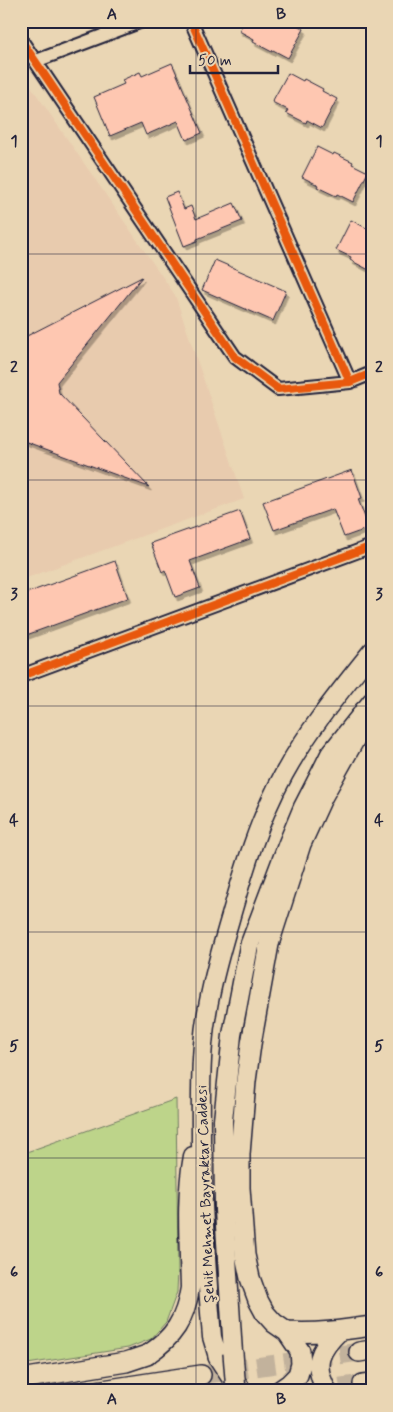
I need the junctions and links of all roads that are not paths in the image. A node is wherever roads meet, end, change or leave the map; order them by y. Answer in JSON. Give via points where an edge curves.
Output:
{"nodes":[{"id":1,"x":142,"y":21,"type":"edge"},
{"id":2,"x":191,"y":21,"type":"edge"},
{"id":3,"x":21,"y":40,"type":"edge"},
{"id":4,"x":36,"y":61,"type":"junction"},
{"id":5,"x":372,"y":373,"type":"edge"},
{"id":6,"x":350,"y":382,"type":"junction"},
{"id":7,"x":372,"y":546,"type":"edge"},
{"id":8,"x":372,"y":651,"type":"edge"},
{"id":9,"x":21,"y":676,"type":"edge"},
{"id":10,"x":368,"y":706,"type":"edge"},
{"id":11,"x":201,"y":1113,"type":"junction"},
{"id":12,"x":372,"y":1326,"type":"edge"},
{"id":13,"x":339,"y":1331,"type":"junction"},
{"id":14,"x":287,"y":1332,"type":"junction"},
{"id":15,"x":146,"y":1355,"type":"joint"},
{"id":16,"x":226,"y":1355,"type":"junction"},
{"id":17,"x":201,"y":1375,"type":"tunnel mouth"},
{"id":18,"x":21,"y":1379,"type":"edge"},
{"id":19,"x":96,"y":1391,"type":"edge"},
{"id":20,"x":236,"y":1391,"type":"edge"},
{"id":21,"x":243,"y":1391,"type":"edge"},
{"id":22,"x":279,"y":1391,"type":"edge"},
{"id":23,"x":327,"y":1391,"type":"edge"}],
"edges":[{"from":1,"to":4,"type":"street"},
{"from":2,"to":6,"type":"street"},
{"from":3,"to":4,"type":"street"},
{"from":4,"to":6,"type":"street","via":[[235,358],[278,389]]},
{"from":5,"to":6,"type":"street"},
{"from":7,"to":9,"type":"street"},
{"from":8,"to":11,"type":"main road","name":"Şehit Mehmet Bayraktar Caddesi","via":[[292,760],[250,853],[223,942],[210,999],[203,1044]]},
{"from":10,"to":14,"type":"main road","via":[[356,737],[301,844],[269,944],[246,1081],[240,1154],[245,1255],[250,1278],[265,1313]]},
{"from":10,"to":16,"type":"main road","name":"Şehit Mehmet Bayraktar Caddesi","via":[[330,754],[303,807],[249,946],[232,1035],[223,1120]]},
{"from":11,"to":15,"type":"main road","via":[[188,1196],[188,1300],[170,1337]]},
{"from":11,"to":16,"type":"main road","name":"Şehit Mehmet Bayraktar Caddesi","via":[[203,1215],[212,1337]]},
{"from":12,"to":13,"type":"main road"},
{"from":13,"to":14,"type":"main road"},
{"from":13,"to":23,"type":"main road","via":[[321,1354],[319,1364]]},
{"from":14,"to":22,"type":"main road","via":[[300,1351],[301,1364],[298,1375]]},
{"from":15,"to":18,"type":"main road","via":[[126,1362]]},
{"from":16,"to":20,"type":"main road","bridge":true},
{"from":16,"to":21,"type":"main road","via":[[231,1377]]},
{"from":17,"to":19,"type":"main road"}]}
